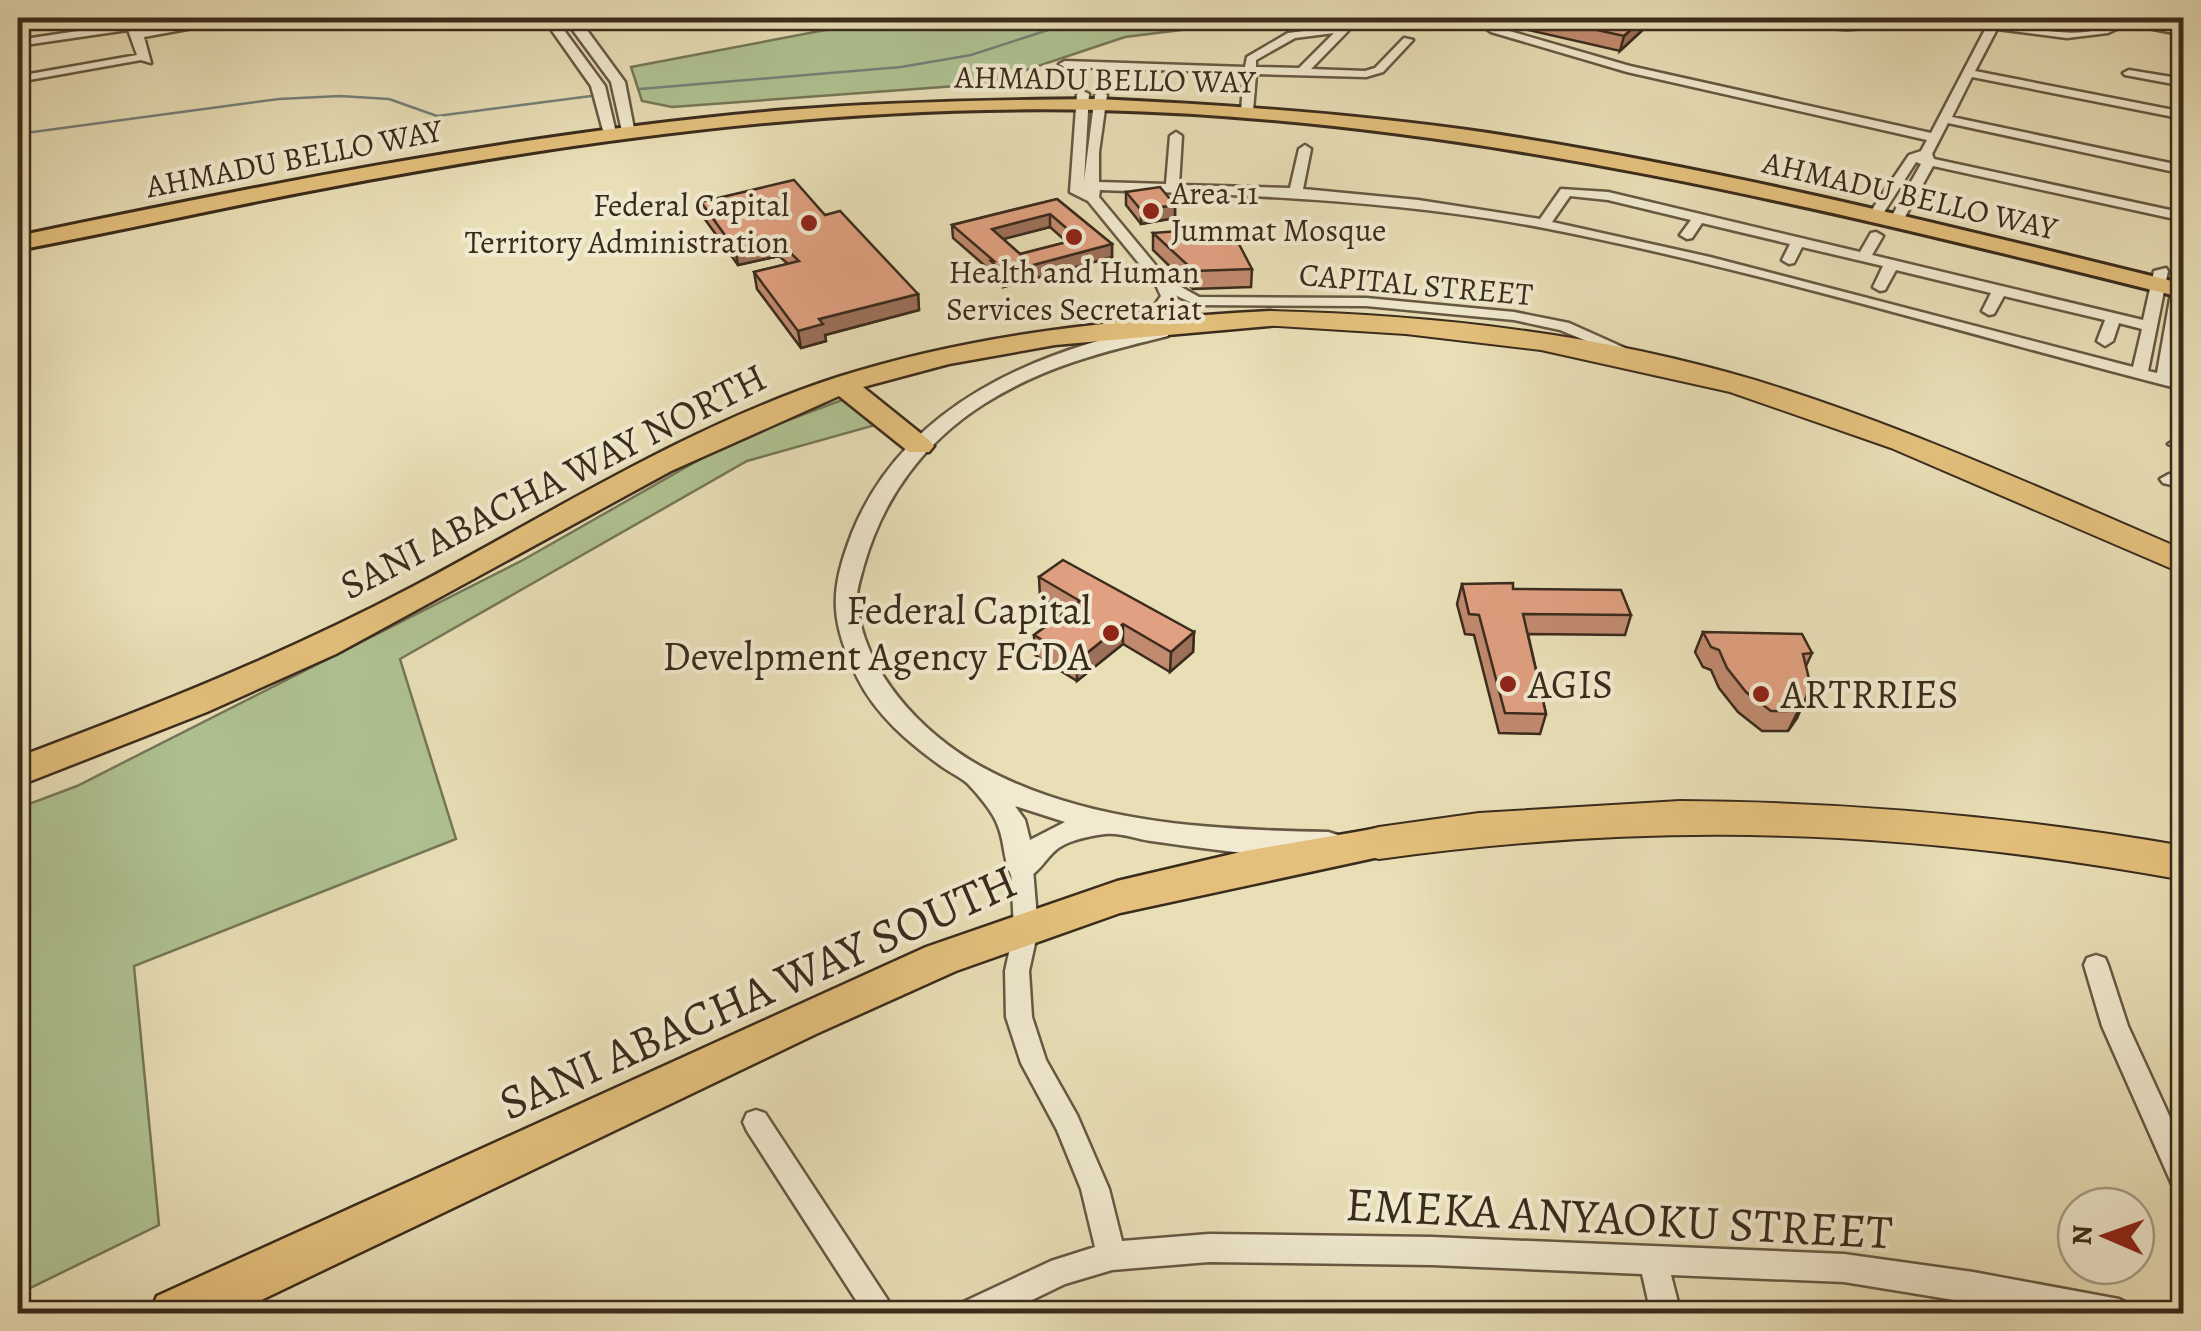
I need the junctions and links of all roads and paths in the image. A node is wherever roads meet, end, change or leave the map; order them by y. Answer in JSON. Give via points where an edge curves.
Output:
{"nodes":[{"id":1,"x":242,"y":18,"type":"edge"},
{"id":2,"x":549,"y":18,"type":"edge"},
{"id":3,"x":570,"y":18,"type":"edge"},
{"id":4,"x":1490,"y":18,"type":"edge"},
{"id":5,"x":1811,"y":18,"type":"edge"},
{"id":6,"x":1877,"y":18,"type":"edge"},
{"id":7,"x":1964,"y":18,"type":"edge"},
{"id":8,"x":2126,"y":19,"type":"edge"},
{"id":9,"x":194,"y":21,"type":"edge"},
{"id":10,"x":1994,"y":24,"type":"junction"},
{"id":11,"x":2184,"y":32,"type":"edge"},
{"id":12,"x":138,"y":35,"type":"junction"},
{"id":13,"x":1408,"y":40,"type":"dead end"},
{"id":14,"x":18,"y":43,"type":"edge"},
{"id":15,"x":1065,"y":64,"type":"dead end"},
{"id":16,"x":1248,"y":68,"type":"junction"},
{"id":17,"x":1303,"y":70,"type":"junction"},
{"id":18,"x":1968,"y":72,"type":"junction"},
{"id":19,"x":2129,"y":73,"type":"dead end"},
{"id":20,"x":18,"y":78,"type":"edge"},
{"id":21,"x":2184,"y":83,"type":"edge"},
{"id":22,"x":1090,"y":106,"type":"junction"},
{"id":23,"x":1248,"y":106,"type":"junction"},
{"id":24,"x":2184,"y":116,"type":"edge"},
{"id":25,"x":618,"y":119,"type":"junction"},
{"id":26,"x":1946,"y":119,"type":"junction"},
{"id":27,"x":1176,"y":136,"type":"dead end"},
{"id":28,"x":1936,"y":138,"type":"junction"},
{"id":29,"x":1305,"y":149,"type":"dead end"},
{"id":30,"x":1923,"y":157,"type":"junction"},
{"id":31,"x":2184,"y":170,"type":"edge"},
{"id":32,"x":1634,"y":183,"type":"dead end"},
{"id":33,"x":1172,"y":186,"type":"junction"},
{"id":34,"x":1094,"y":191,"type":"junction"},
{"id":35,"x":1296,"y":192,"type":"junction"},
{"id":36,"x":1624,"y":200,"type":"junction"},
{"id":37,"x":1715,"y":200,"type":"dead end"},
{"id":38,"x":1899,"y":215,"type":"junction"},
{"id":39,"x":1702,"y":216,"type":"junction"},
{"id":40,"x":2184,"y":217,"type":"edge"},
{"id":41,"x":1793,"y":218,"type":"dead end"},
{"id":42,"x":1876,"y":219,"type":"junction"},
{"id":43,"x":1544,"y":224,"type":"junction"},
{"id":44,"x":18,"y":231,"type":"edge"},
{"id":45,"x":1687,"y":235,"type":"dead end"},
{"id":46,"x":1784,"y":236,"type":"junction"},
{"id":47,"x":1799,"y":240,"type":"junction"},
{"id":48,"x":18,"y":243,"type":"edge"},
{"id":49,"x":1865,"y":256,"type":"junction"},
{"id":50,"x":1789,"y":260,"type":"dead end"},
{"id":51,"x":1892,"y":263,"type":"junction"},
{"id":52,"x":1162,"y":282,"type":"junction"},
{"id":53,"x":2174,"y":282,"type":"edge"},
{"id":54,"x":1880,"y":287,"type":"dead end"},
{"id":55,"x":2000,"y":290,"type":"junction"},
{"id":56,"x":1988,"y":310,"type":"dead end"},
{"id":57,"x":2113,"y":318,"type":"junction"},
{"id":58,"x":1270,"y":319,"type":"junction"},
{"id":59,"x":2148,"y":326,"type":"junction"},
{"id":60,"x":1113,"y":328,"type":"junction"},
{"id":61,"x":2105,"y":341,"type":"dead end"},
{"id":62,"x":1663,"y":366,"type":"junction"},
{"id":63,"x":2140,"y":370,"type":"junction"},
{"id":64,"x":2164,"y":377,"type":"junction"},
{"id":65,"x":2184,"y":382,"type":"edge"},
{"id":66,"x":842,"y":385,"type":"junction"},
{"id":67,"x":919,"y":446,"type":"junction"},
{"id":68,"x":2184,"y":565,"type":"edge"},
{"id":69,"x":18,"y":772,"type":"edge"},
{"id":70,"x":968,"y":772,"type":"junction"},
{"id":71,"x":1131,"y":824,"type":"junction"},
{"id":72,"x":1379,"y":842,"type":"junction"},
{"id":73,"x":2180,"y":862,"type":"edge"},
{"id":74,"x":1022,"y":869,"type":"junction"},
{"id":75,"x":1026,"y":930,"type":"junction"},
{"id":76,"x":2096,"y":965,"type":"dead end"},
{"id":77,"x":756,"y":1122,"type":"dead end"},
{"id":78,"x":2184,"y":1180,"type":"edge"},
{"id":79,"x":1112,"y":1256,"type":"junction"},
{"id":80,"x":1653,"y":1259,"type":"junction"},
{"id":81,"x":1008,"y":1306,"type":"edge"},
{"id":82,"x":175,"y":1314,"type":"edge"},
{"id":83,"x":882,"y":1314,"type":"edge"},
{"id":84,"x":969,"y":1314,"type":"edge"},
{"id":85,"x":1666,"y":1314,"type":"edge"},
{"id":86,"x":2119,"y":1314,"type":"edge"}],
"edges":[{"from":1,"to":9,"type":"street"},
{"from":2,"to":25,"type":"street"},
{"from":3,"to":25,"type":"street","via":[[618,82]]},
{"from":4,"to":28,"type":"street","via":[[1486,25],[1495,30],[1613,65]]},
{"from":5,"to":6,"type":"street","via":[[1853,27]]},
{"from":7,"to":10,"type":"street"},
{"from":8,"to":10,"type":"street","via":[[2080,34]]},
{"from":8,"to":11,"type":"street"},
{"from":9,"to":12,"type":"street"},
{"from":10,"to":18,"type":"street"},
{"from":12,"to":14,"type":"street","via":[[131,26]]},
{"from":12,"to":20,"type":"street","via":[[144,59]]},
{"from":13,"to":17,"type":"street","via":[[1372,74]]},
{"from":15,"to":16,"type":"street"},
{"from":16,"to":17,"type":"street"},
{"from":16,"to":17,"type":"street","via":[[1251,59],[1292,35],[1344,28]]},
{"from":16,"to":23,"type":"street"},
{"from":18,"to":24,"type":"street"},
{"from":18,"to":26,"type":"street"},
{"from":19,"to":21,"type":"street"},
{"from":22,"to":23,"type":"main road","name":"AHMADU BELLO WAY"},
{"from":22,"to":23,"type":"main road","name":"AHMADU BELLO WAY"},
{"from":22,"to":25,"type":"main road","name":"AHMADU BELLO WAY"},
{"from":22,"to":25,"type":"main road","name":"AHMADU BELLO WAY","via":[[871,98]]},
{"from":22,"to":34,"type":"street"},
{"from":22,"to":34,"type":"street","via":[[1076,189]]},
{"from":23,"to":42,"type":"main road","name":"AHMADU BELLO WAY","via":[[1508,142]]},
{"from":25,"to":44,"type":"main road","name":"AHMADU BELLO WAY"},
{"from":25,"to":48,"type":"main road","name":"AHMADU BELLO WAY"},
{"from":26,"to":28,"type":"street"},
{"from":26,"to":31,"type":"street"},
{"from":27,"to":33,"type":"street"},
{"from":28,"to":30,"type":"street"},
{"from":29,"to":35,"type":"street"},
{"from":30,"to":38,"type":"street"},
{"from":30,"to":40,"type":"street"},
{"from":30,"to":42,"type":"street"},
{"from":32,"to":36,"type":"street"},
{"from":33,"to":34,"type":"street"},
{"from":33,"to":35,"type":"street"},
{"from":34,"to":52,"type":"street","name":"CAPITAL STREET"},
{"from":35,"to":43,"type":"street"},
{"from":36,"to":39,"type":"street"},
{"from":36,"to":43,"type":"street","via":[[1566,192]]},
{"from":37,"to":39,"type":"street"},
{"from":38,"to":42,"type":"main road","name":"AHMADU BELLO WAY"},
{"from":38,"to":53,"type":"main road","name":"AHMADU BELLO WAY"},
{"from":39,"to":45,"type":"street"},
{"from":39,"to":46,"type":"street"},
{"from":41,"to":46,"type":"street"},
{"from":42,"to":49,"type":"street"},
{"from":43,"to":63,"type":"street"},
{"from":46,"to":47,"type":"street"},
{"from":47,"to":49,"type":"street"},
{"from":47,"to":50,"type":"street"},
{"from":49,"to":51,"type":"street"},
{"from":51,"to":54,"type":"street"},
{"from":51,"to":55,"type":"street"},
{"from":52,"to":60,"type":"street","via":[[1168,296],[1160,309]]},
{"from":52,"to":62,"type":"street","name":"CAPITAL STREET","via":[[1196,301],[1366,302],[1514,316],[1564,326]]},
{"from":53,"to":59,"type":"street"},
{"from":53,"to":64,"type":"street"},
{"from":55,"to":56,"type":"street"},
{"from":55,"to":57,"type":"street"},
{"from":57,"to":59,"type":"street"},
{"from":57,"to":61,"type":"street"},
{"from":58,"to":60,"type":"highway","name":"SANI ABACHA WAY NORTH"},
{"from":58,"to":62,"type":"highway","name":"SANI ABACHA WAY NORTH","via":[[1462,328]]},
{"from":58,"to":67,"type":"street","via":[[1147,334],[1082,351],[1010,380]]},
{"from":59,"to":63,"type":"street"},
{"from":60,"to":66,"type":"highway","name":"SANI ABACHA WAY NORTH"},
{"from":62,"to":68,"type":"highway","name":"SANI ABACHA WAY NORTH","via":[[1804,406],[1964,467]]},
{"from":63,"to":64,"type":"street"},
{"from":64,"to":65,"type":"street"},
{"from":66,"to":67,"type":"highway"},
{"from":66,"to":69,"type":"highway","name":"SANI ABACHA WAY NORTH","via":[[629,480],[366,626]]},
{"from":67,"to":70,"type":"street","via":[[862,531],[844,599],[884,701]]},
{"from":70,"to":71,"type":"street","via":[[1050,810]]},
{"from":70,"to":74,"type":"street","via":[[1011,820]]},
{"from":71,"to":72,"type":"street","via":[[1271,842]]},
{"from":71,"to":74,"type":"street","via":[[1067,831],[1040,844]]},
{"from":72,"to":73,"type":"highway","name":"SANI ABACHA WAY SOUTH","via":[[1692,816],[1926,826]]},
{"from":72,"to":75,"type":"highway","name":"SANI ABACHA WAY SOUTH","via":[[1118,897]]},
{"from":74,"to":75,"type":"street"},
{"from":75,"to":79,"type":"street","via":[[1017,970],[1019,1017],[1095,1190]]},
{"from":75,"to":82,"type":"highway","name":"SANI ABACHA WAY SOUTH","via":[[800,1020]]},
{"from":76,"to":78,"type":"street","via":[[2115,1026]]},
{"from":77,"to":83,"type":"street"},
{"from":79,"to":80,"type":"street","name":"EMEKA ANYAOKU STREET","via":[[1209,1248]]},
{"from":79,"to":81,"type":"street","name":"EMEKA ANYAOKU STREET","via":[[1060,1271]]},
{"from":80,"to":85,"type":"street"},
{"from":80,"to":86,"type":"street","name":"EMEKA ANYAOKU STREET","via":[[1844,1268]]},
{"from":81,"to":84,"type":"street","name":"EMEKA ANYAOKU STREET"}]}
